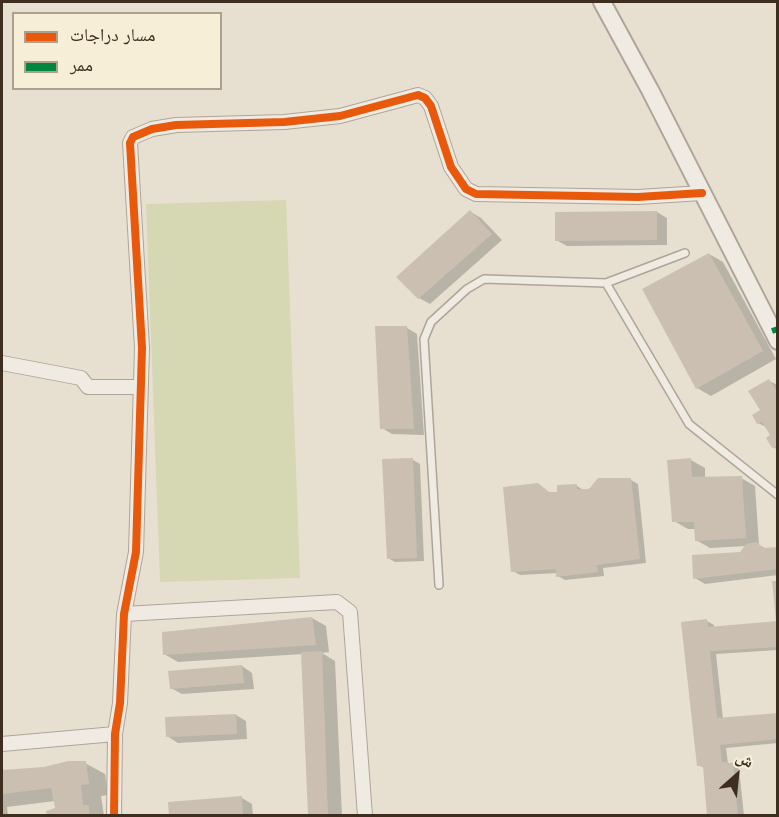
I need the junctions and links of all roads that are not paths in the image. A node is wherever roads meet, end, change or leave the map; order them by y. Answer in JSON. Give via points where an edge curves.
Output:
{"nodes":[{"id":1,"x":602,"y":2,"type":"edge"},
{"id":2,"x":702,"y":193,"type":"junction"},
{"id":3,"x":685,"y":253,"type":"dead end"},
{"id":4,"x":606,"y":283,"type":"junction"},
{"id":5,"x":777,"y":341,"type":"edge"},
{"id":6,"x":2,"y":363,"type":"edge"},
{"id":7,"x":140,"y":387,"type":"junction"},
{"id":8,"x":777,"y":495,"type":"edge"},
{"id":9,"x":439,"y":585,"type":"dead end"},
{"id":10,"x":124,"y":614,"type":"junction"},
{"id":11,"x":115,"y":734,"type":"junction"},
{"id":12,"x":2,"y":744,"type":"edge"},
{"id":13,"x":114,"y":816,"type":"edge"},
{"id":14,"x":365,"y":816,"type":"edge"}],
"edges":[{"from":1,"to":2,"type":"street"},
{"from":2,"to":5,"type":"street"},
{"from":2,"to":7,"type":"street","via":[[638,197],[476,194],[466,189],[451,167],[432,106],[418,95],[340,116],[176,125],[140,133],[130,143],[142,348]]},
{"from":3,"to":4,"type":"lane"},
{"from":4,"to":8,"type":"lane","via":[[690,424]]},
{"from":4,"to":9,"type":"lane","via":[[484,279],[431,322],[424,339]]},
{"from":6,"to":7,"type":"street","via":[[81,378],[88,387]]},
{"from":7,"to":10,"type":"street","via":[[136,552]]},
{"from":10,"to":11,"type":"street"},
{"from":10,"to":14,"type":"street","via":[[337,602],[350,612]]},
{"from":11,"to":12,"type":"street"},
{"from":11,"to":13,"type":"street"}]}
